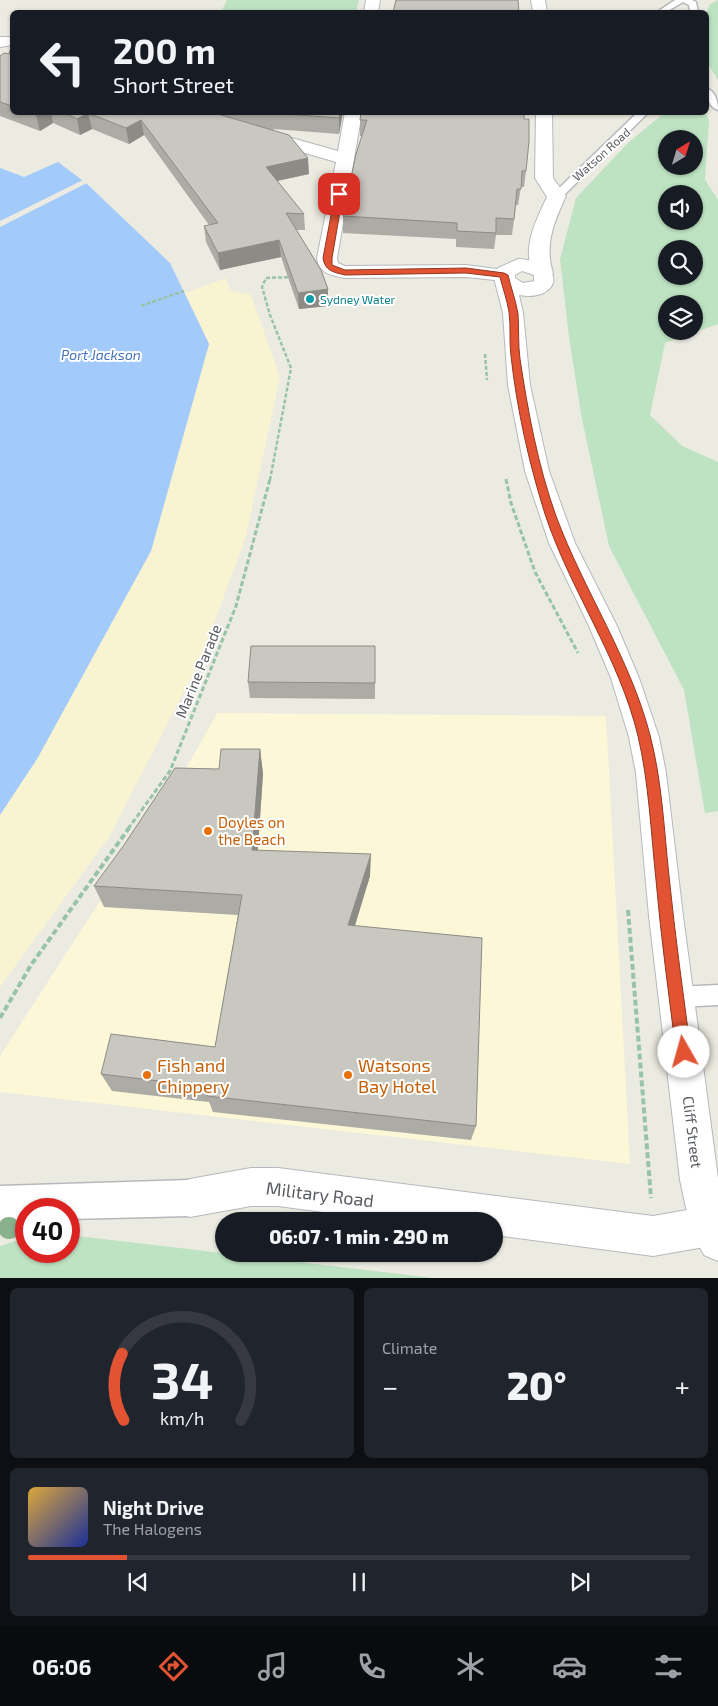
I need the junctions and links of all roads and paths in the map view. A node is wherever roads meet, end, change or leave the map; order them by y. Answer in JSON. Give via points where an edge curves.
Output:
{"nodes":[{"id":1,"x":681,"y":0,"type":"edge"},
{"id":2,"x":685,"y":0,"type":"edge"},
{"id":3,"x":664,"y":10,"type":"edge"},
{"id":4,"x":694,"y":10,"type":"edge"},
{"id":5,"x":709,"y":95,"type":"edge"},
{"id":6,"x":718,"y":107,"type":"edge"},
{"id":7,"x":353,"y":115,"type":"edge"},
{"id":8,"x":544,"y":115,"type":"edge"},
{"id":9,"x":641,"y":115,"type":"edge"},
{"id":10,"x":250,"y":132,"type":"edge"},
{"id":11,"x":345,"y":159,"type":"junction"},
{"id":12,"x":557,"y":196,"type":"junction"},
{"id":13,"x":520,"y":282,"type":"junction"},
{"id":14,"x":262,"y":287,"type":"dead end"},
{"id":15,"x":184,"y":291,"type":"dead end"},
{"id":16,"x":141,"y":306,"type":"dead end"},
{"id":17,"x":486,"y":349,"type":"dead end"},
{"id":18,"x":488,"y":384,"type":"dead end"},
{"id":19,"x":505,"y":474,"type":"dead end"},
{"id":20,"x":580,"y":656,"type":"dead end"},
{"id":21,"x":628,"y":909,"type":"dead end"},
{"id":22,"x":718,"y":995,"type":"edge"},
{"id":23,"x":677,"y":997,"type":"junction"},
{"id":24,"x":0,"y":1018,"type":"edge"},
{"id":25,"x":190,"y":1198,"type":"joint"},
{"id":26,"x":0,"y":1204,"type":"edge"},
{"id":27,"x":714,"y":1233,"type":"edge"},
{"id":28,"x":653,"y":1236,"type":"junction"}],
"edges":[{"from":1,"to":3,"type":"lane"},
{"from":2,"to":4,"type":"lane","via":[[694,5]]},
{"from":5,"to":6,"type":"lane"},
{"from":7,"to":11,"type":"street"},
{"from":8,"to":12,"type":"street","via":[[544,178]]},
{"from":9,"to":12,"type":"lane","name":"Watson Road"},
{"from":10,"to":11,"type":"street"},
{"from":11,"to":13,"type":"street","via":[[328,258],[328,266],[332,269],[345,272],[466,270]]},
{"from":12,"to":13,"type":"street","name":"Cliff Street","via":[[540,236],[538,252]]},
{"from":13,"to":23,"type":"street","name":"Cliff Street","via":[[519,385],[537,471],[562,544],[625,678],[644,738]]},
{"from":14,"to":24,"type":"path","name":"Marine Parade","via":[[291,368],[266,494],[236,606],[170,772],[31,965]]},
{"from":15,"to":16,"type":"path"},
{"from":17,"to":18,"type":"path"},
{"from":19,"to":20,"type":"path","via":[[511,503],[535,572]]},
{"from":21,"to":28,"type":"path"},
{"from":22,"to":23,"type":"lane"},
{"from":23,"to":27,"type":"street","name":"Cliff Street","via":[[699,1180]]},
{"from":25,"to":26,"type":"street","name":"Military Road"},
{"from":25,"to":28,"type":"street","name":"Military Road","via":[[251,1186],[278,1187]]},
{"from":27,"to":28,"type":"street","name":"Military Road"}]}
